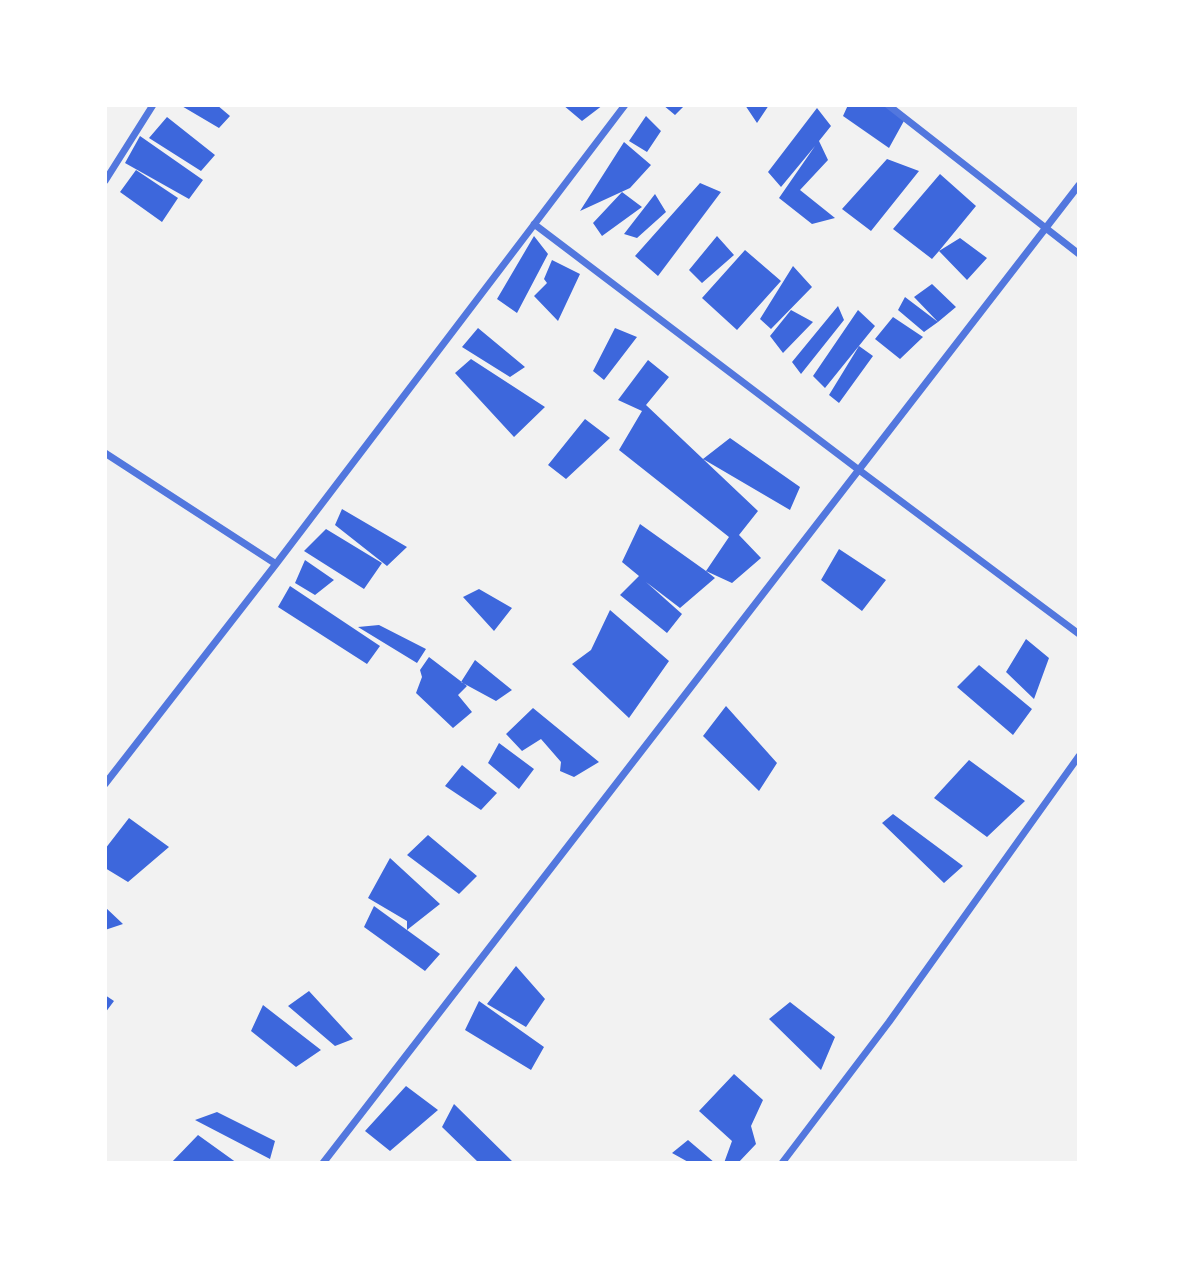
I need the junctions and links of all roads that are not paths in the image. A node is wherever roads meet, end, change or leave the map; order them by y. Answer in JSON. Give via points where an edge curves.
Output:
{"nodes":[{"id":1,"x":153,"y":105,"type":"edge"},
{"id":2,"x":625,"y":105,"type":"edge"},
{"id":3,"x":888,"y":105,"type":"edge"},
{"id":4,"x":105,"y":181,"type":"edge"},
{"id":5,"x":1079,"y":186,"type":"edge"},
{"id":6,"x":534,"y":224,"type":"junction"},
{"id":7,"x":1046,"y":228,"type":"junction"},
{"id":8,"x":1079,"y":254,"type":"edge"},
{"id":9,"x":105,"y":453,"type":"edge"},
{"id":10,"x":859,"y":470,"type":"junction"},
{"id":11,"x":276,"y":564,"type":"junction"},
{"id":12,"x":1079,"y":634,"type":"edge"},
{"id":13,"x":1079,"y":756,"type":"edge"},
{"id":14,"x":105,"y":784,"type":"edge"},
{"id":15,"x":323,"y":1163,"type":"edge"},
{"id":16,"x":782,"y":1163,"type":"edge"}],
"edges":[{"from":1,"to":4,"type":"street"},
{"from":2,"to":6,"type":"street"},
{"from":3,"to":7,"type":"street"},
{"from":5,"to":7,"type":"street"},
{"from":6,"to":10,"type":"street"},
{"from":6,"to":11,"type":"street"},
{"from":7,"to":8,"type":"street"},
{"from":7,"to":10,"type":"street"},
{"from":9,"to":11,"type":"street"},
{"from":10,"to":12,"type":"street"},
{"from":10,"to":15,"type":"street"},
{"from":11,"to":14,"type":"street"},
{"from":13,"to":16,"type":"street"}]}
